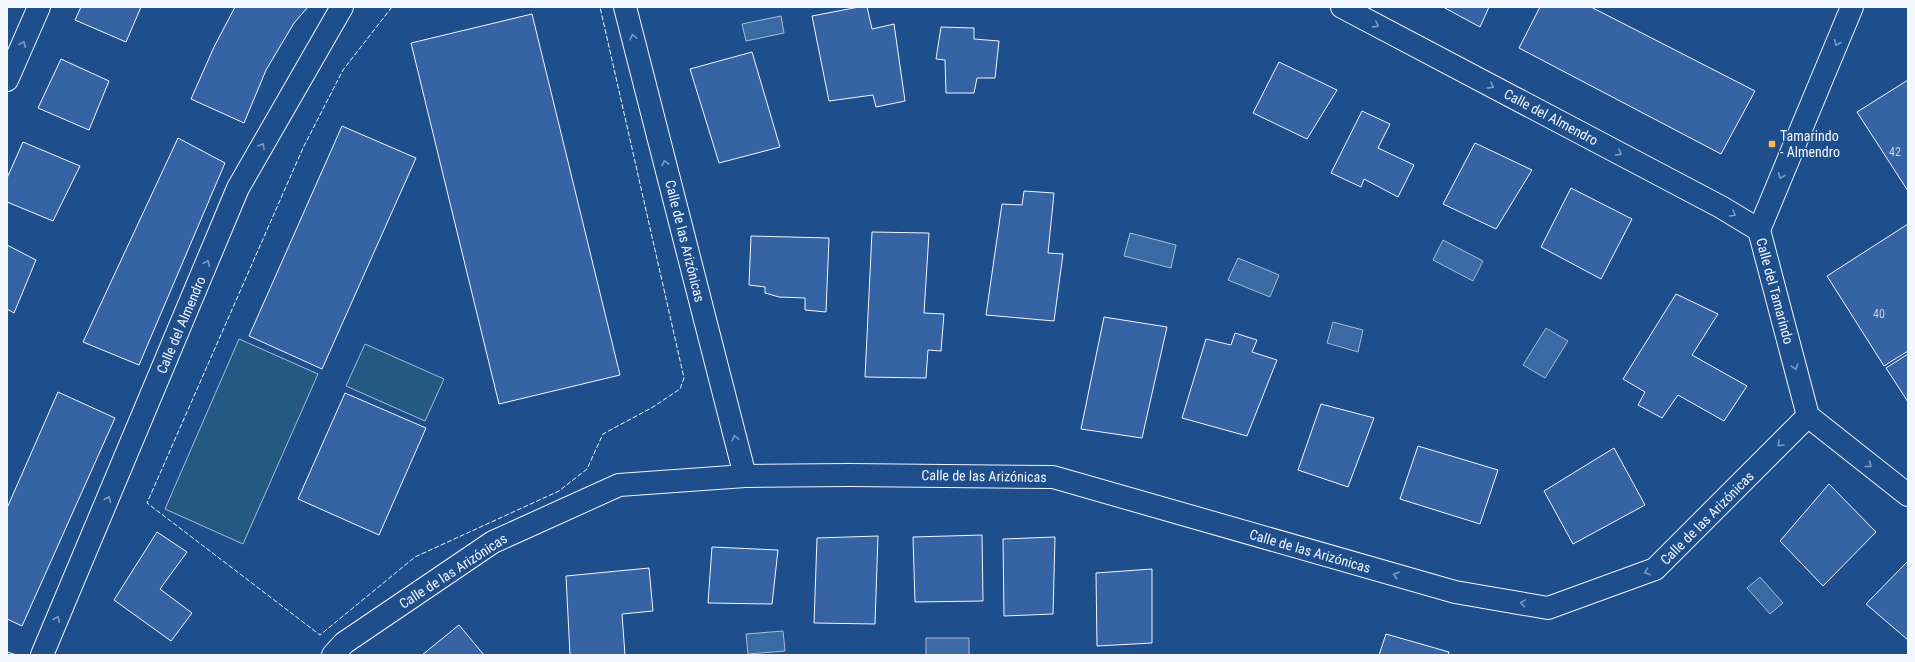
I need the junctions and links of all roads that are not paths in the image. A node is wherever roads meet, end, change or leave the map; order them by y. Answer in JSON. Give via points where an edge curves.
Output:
{"nodes":[{"id":1,"x":39,"y":7,"type":"edge"},
{"id":2,"x":342,"y":7,"type":"edge"},
{"id":3,"x":625,"y":7,"type":"edge"},
{"id":4,"x":1342,"y":7,"type":"edge"},
{"id":5,"x":1852,"y":7,"type":"edge"},
{"id":6,"x":7,"y":80,"type":"edge"},
{"id":7,"x":1759,"y":230,"type":"junction"},
{"id":8,"x":1808,"y":416,"type":"junction"},
{"id":9,"x":745,"y":476,"type":"junction"},
{"id":10,"x":1908,"y":495,"type":"edge"},
{"id":11,"x":42,"y":655,"type":"edge"},
{"id":12,"x":334,"y":655,"type":"edge"}],
"edges":[{"from":6,"to":1,"type":"street","one_way":true},
{"from":11,"to":2,"type":"street","name":"Calle del Almendro","one_way":true,"via":[[238,188]]},
{"from":9,"to":3,"type":"street","name":"Calle de las Arizónicas","one_way":true},
{"from":4,"to":7,"type":"street","name":"Calle del Almendro","one_way":true,"via":[[1721,206]]},
{"from":5,"to":7,"type":"street","name":"Calle del Tamarindo","one_way":true},
{"from":7,"to":8,"type":"street","name":"Calle del Tamarindo","one_way":true},
{"from":8,"to":9,"type":"street","name":"Calle de las Arizónicas","one_way":true,"via":[[1655,569],[1548,608],[1455,592],[1053,477]]},
{"from":8,"to":10,"type":"street","one_way":true},
{"from":9,"to":12,"type":"street","name":"Calle de las Arizónicas","via":[[618,485],[493,542],[344,643]]}]}
